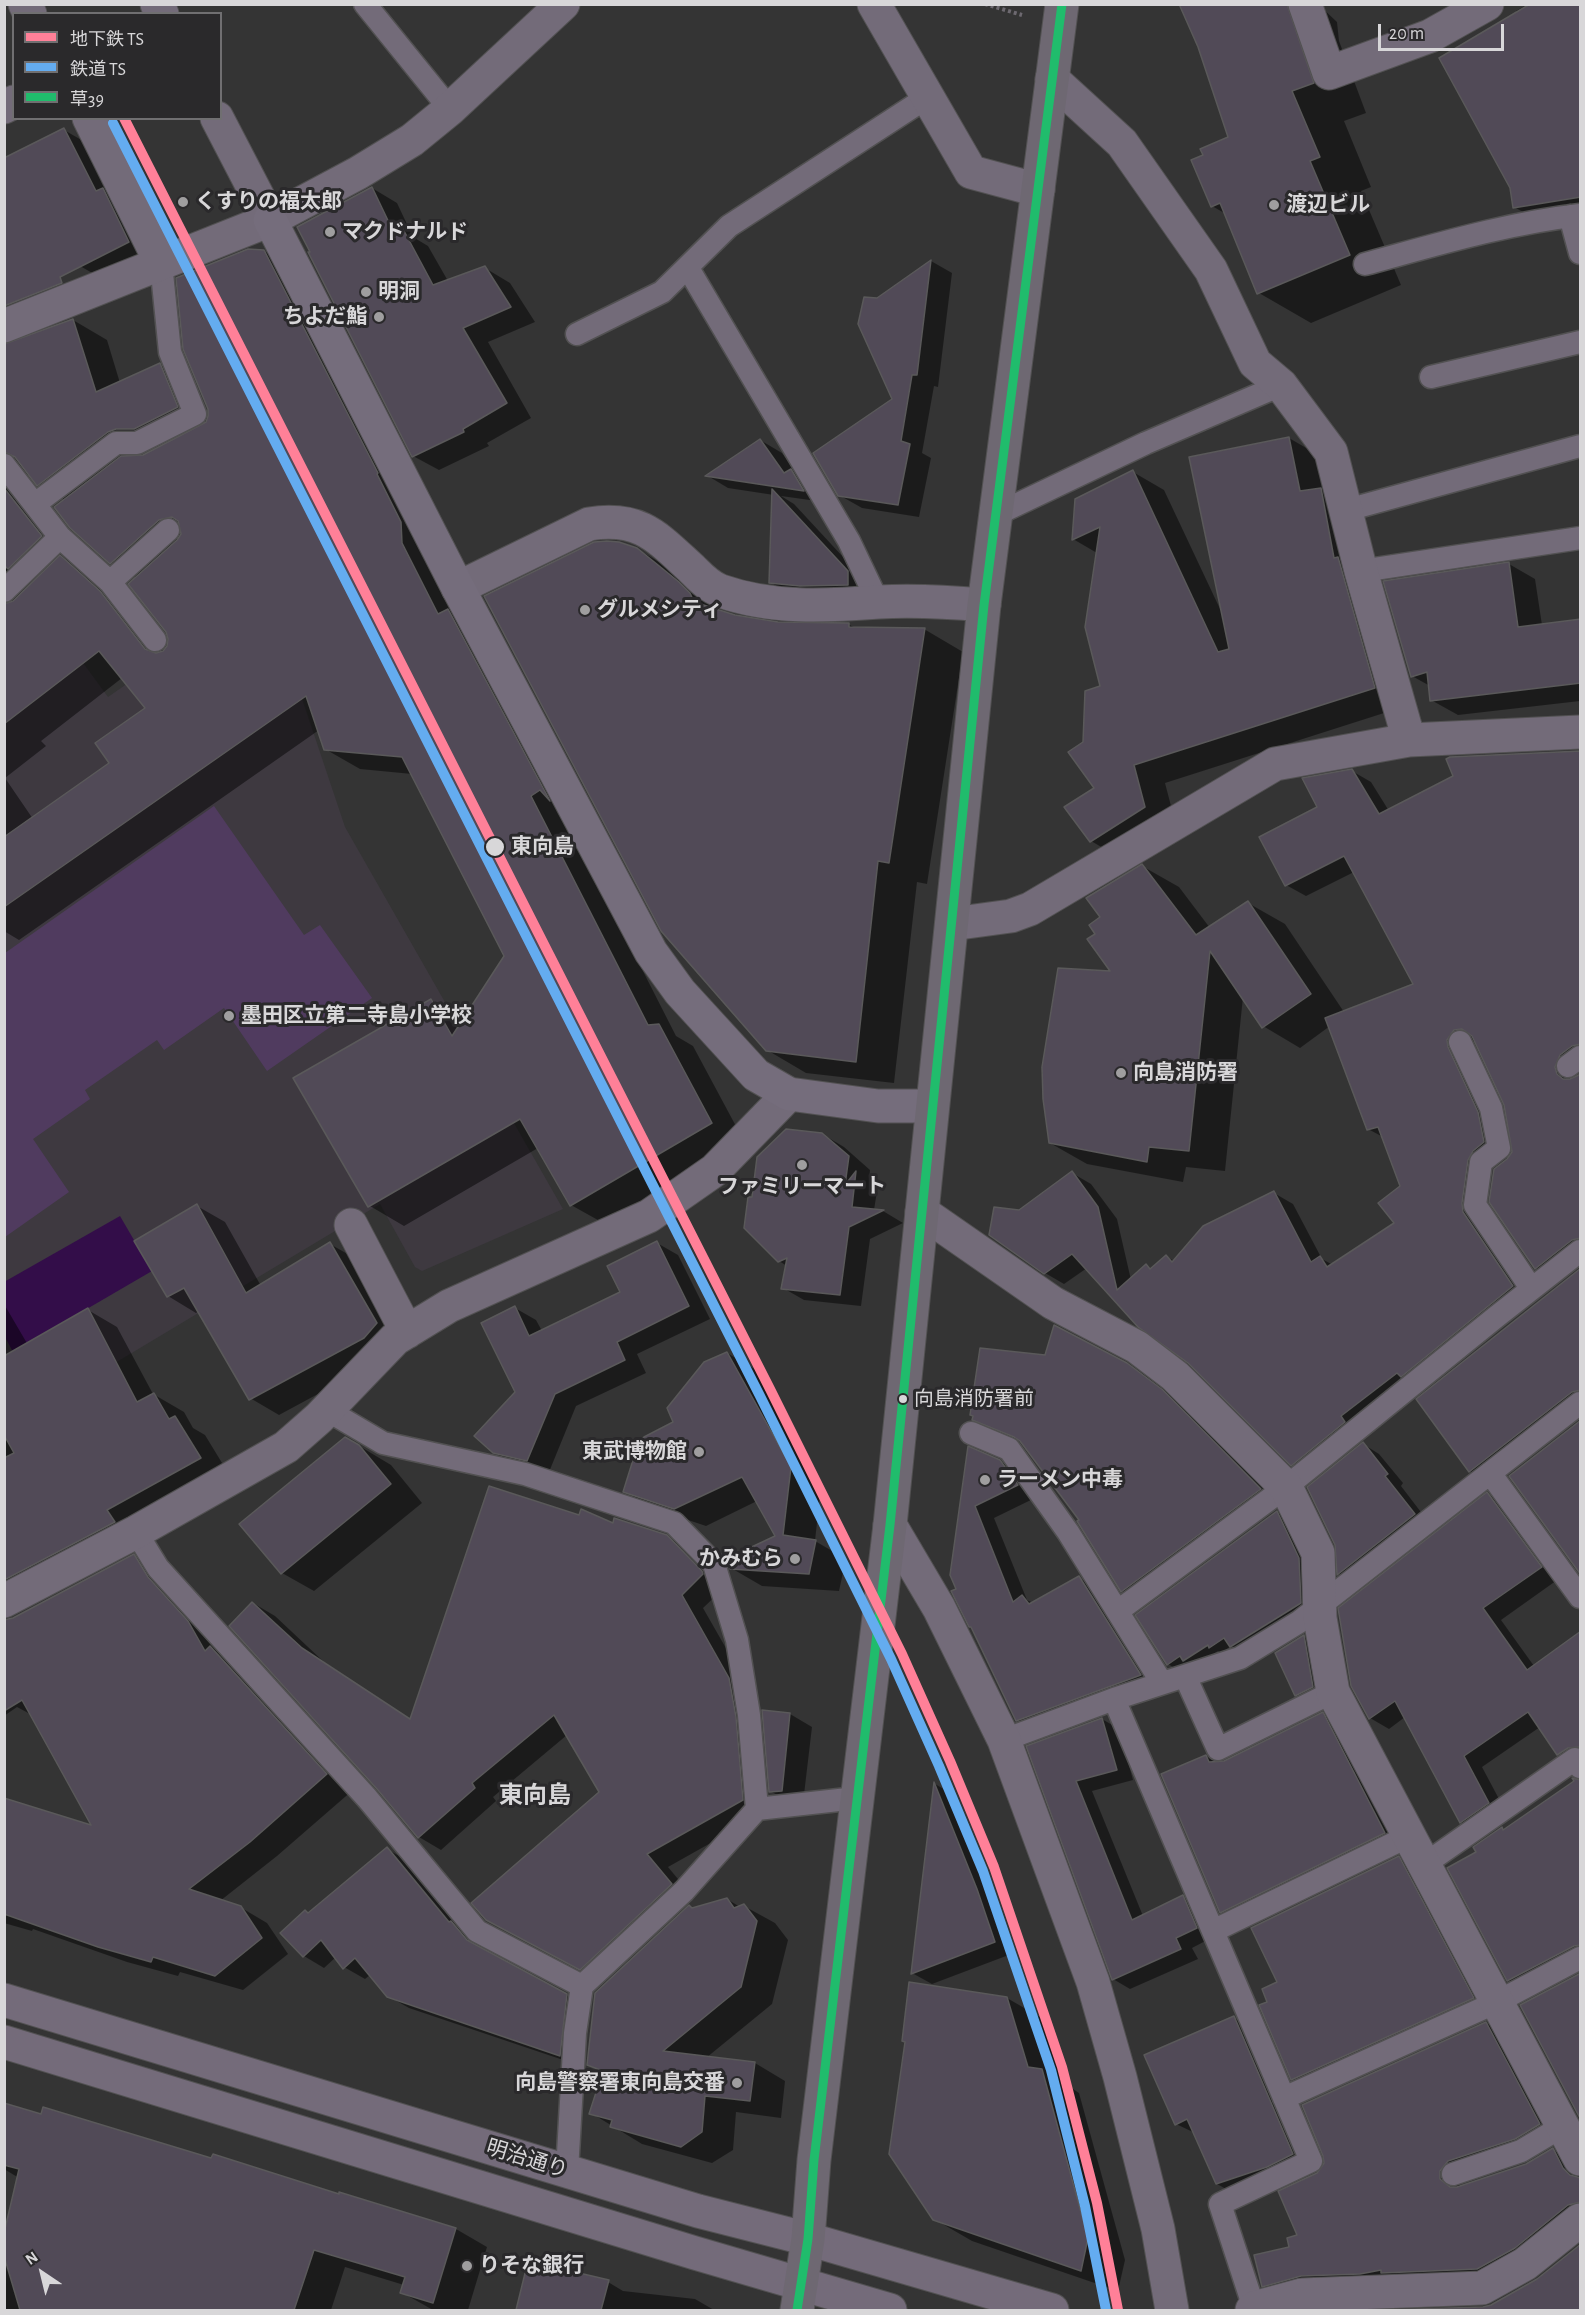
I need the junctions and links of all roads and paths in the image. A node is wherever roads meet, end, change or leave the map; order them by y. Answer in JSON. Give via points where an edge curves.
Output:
{"nodes":[{"id":1,"x":365,"y":4,"type":"edge"},
{"id":2,"x":563,"y":4,"type":"edge"},
{"id":3,"x":874,"y":4,"type":"edge"},
{"id":4,"x":1062,"y":4,"type":"edge"},
{"id":5,"x":1305,"y":4,"type":"edge"},
{"id":6,"x":1487,"y":4,"type":"edge"},
{"id":7,"x":1052,"y":79,"type":"junction"},
{"id":8,"x":926,"y":98,"type":"junction"},
{"id":9,"x":450,"y":109,"type":"junction"},
{"id":10,"x":90,"y":120,"type":"edge"},
{"id":11,"x":218,"y":120,"type":"edge"},
{"id":12,"x":1038,"y":190,"type":"junction"},
{"id":13,"x":1575,"y":215,"type":"edge"},
{"id":14,"x":270,"y":220,"type":"junction"},
{"id":15,"x":1581,"y":253,"type":"edge"},
{"id":16,"x":161,"y":263,"type":"junction"},
{"id":17,"x":1365,"y":264,"type":"dead end"},
{"id":18,"x":688,"y":268,"type":"junction"},
{"id":19,"x":4,"y":326,"type":"edge"},
{"id":20,"x":577,"y":334,"type":"dead end"},
{"id":21,"x":1581,"y":342,"type":"edge"},
{"id":22,"x":1431,"y":376,"type":"dead end"},
{"id":23,"x":1281,"y":385,"type":"junction"},
{"id":24,"x":1581,"y":446,"type":"edge"},
{"id":25,"x":4,"y":465,"type":"edge"},
{"id":26,"x":35,"y":504,"type":"junction"},
{"id":27,"x":1347,"y":510,"type":"junction"},
{"id":28,"x":994,"y":515,"type":"junction"},
{"id":29,"x":168,"y":530,"type":"dead end"},
{"id":30,"x":60,"y":537,"type":"junction"},
{"id":31,"x":1581,"y":538,"type":"edge"},
{"id":32,"x":1361,"y":571,"type":"junction"},
{"id":33,"x":110,"y":582,"type":"junction"},
{"id":34,"x":458,"y":588,"type":"junction"},
{"id":35,"x":4,"y":591,"type":"edge"},
{"id":36,"x":878,"y":602,"type":"junction"},
{"id":37,"x":984,"y":605,"type":"junction"},
{"id":38,"x":155,"y":640,"type":"dead end"},
{"id":39,"x":1581,"y":732,"type":"edge"},
{"id":40,"x":1409,"y":740,"type":"junction"},
{"id":41,"x":952,"y":924,"type":"junction"},
{"id":42,"x":1460,"y":1042,"type":"dead end"},
{"id":43,"x":789,"y":1094,"type":"junction"},
{"id":44,"x":932,"y":1106,"type":"junction"},
{"id":45,"x":922,"y":1212,"type":"junction"},
{"id":46,"x":351,"y":1225,"type":"dead end"},
{"id":47,"x":1581,"y":1251,"type":"edge"},
{"id":48,"x":1531,"y":1288,"type":"junction"},
{"id":49,"x":407,"y":1332,"type":"junction"},
{"id":50,"x":1581,"y":1403,"type":"edge"},
{"id":51,"x":327,"y":1410,"type":"junction"},
{"id":52,"x":971,"y":1433,"type":"dead end"},
{"id":53,"x":1490,"y":1473,"type":"junction"},
{"id":54,"x":1286,"y":1487,"type":"junction"},
{"id":55,"x":890,"y":1525,"type":"junction"},
{"id":56,"x":136,"y":1532,"type":"junction"},
{"id":57,"x":1581,"y":1597,"type":"edge"},
{"id":58,"x":4,"y":1601,"type":"edge"},
{"id":59,"x":1320,"y":1606,"type":"junction"},
{"id":60,"x":1118,"y":1611,"type":"junction"},
{"id":61,"x":1185,"y":1676,"type":"junction"},
{"id":62,"x":1162,"y":1683,"type":"junction"},
{"id":63,"x":1333,"y":1692,"type":"junction"},
{"id":64,"x":1114,"y":1699,"type":"junction"},
{"id":65,"x":1004,"y":1740,"type":"junction"},
{"id":66,"x":1581,"y":1767,"type":"edge"},
{"id":67,"x":857,"y":1798,"type":"junction"},
{"id":68,"x":757,"y":1809,"type":"junction"},
{"id":69,"x":1409,"y":1836,"type":"junction"},
{"id":70,"x":1425,"y":1864,"type":"junction"},
{"id":71,"x":1213,"y":1931,"type":"junction"},
{"id":72,"x":1581,"y":1958,"type":"edge"},
{"id":73,"x":582,"y":1986,"type":"junction"},
{"id":74,"x":4,"y":2000,"type":"edge"},
{"id":75,"x":1497,"y":2002,"type":"junction"},
{"id":76,"x":4,"y":2042,"type":"edge"},
{"id":77,"x":1284,"y":2098,"type":"junction"},
{"id":78,"x":1563,"y":2126,"type":"junction"},
{"id":79,"x":1581,"y":2159,"type":"edge"},
{"id":80,"x":567,"y":2171,"type":"junction"},
{"id":81,"x":1453,"y":2174,"type":"dead end"},
{"id":82,"x":1581,"y":2220,"type":"edge"},
{"id":83,"x":808,"y":2239,"type":"junction"},
{"id":84,"x":799,"y":2297,"type":"edge"},
{"id":85,"x":1253,"y":2309,"type":"edge"},
{"id":86,"x":890,"y":2310,"type":"edge"},
{"id":87,"x":1052,"y":2310,"type":"edge"},
{"id":88,"x":1172,"y":2310,"type":"edge"}],
"edges":[{"from":1,"to":9,"type":"lane"},
{"from":2,"to":9,"type":"street"},
{"from":3,"to":8,"type":"street"},
{"from":4,"to":7,"type":"highway"},
{"from":5,"to":6,"type":"street","via":[[1329,73],[1430,36]]},
{"from":7,"to":12,"type":"highway"},
{"from":7,"to":23,"type":"street","via":[[1122,143],[1211,270],[1255,363]]},
{"from":8,"to":12,"type":"street","via":[[971,172]]},
{"from":8,"to":18,"type":"lane","via":[[729,226]]},
{"from":9,"to":14,"type":"street","via":[[412,140]]},
{"from":10,"to":16,"type":"street"},
{"from":11,"to":14,"type":"street"},
{"from":12,"to":28,"type":"highway"},
{"from":13,"to":15,"type":"lane"},
{"from":13,"to":17,"type":"lane","via":[[1449,241]]},
{"from":14,"to":16,"type":"street"},
{"from":14,"to":34,"type":"street"},
{"from":16,"to":19,"type":"street"},
{"from":16,"to":26,"type":"lane","via":[[170,352],[195,414],[137,443],[116,443]]},
{"from":18,"to":20,"type":"lane","via":[[662,292]]},
{"from":18,"to":36,"type":"lane","via":[[849,541]]},
{"from":21,"to":22,"type":"lane"},
{"from":23,"to":27,"type":"street","via":[[1331,452]]},
{"from":23,"to":28,"type":"lane"},
{"from":24,"to":27,"type":"lane"},
{"from":25,"to":26,"type":"lane"},
{"from":26,"to":30,"type":"lane"},
{"from":27,"to":32,"type":"street"},
{"from":28,"to":37,"type":"highway"},
{"from":29,"to":33,"type":"lane"},
{"from":30,"to":33,"type":"lane"},
{"from":30,"to":35,"type":"lane"},
{"from":31,"to":32,"type":"lane"},
{"from":32,"to":40,"type":"street"},
{"from":33,"to":38,"type":"lane"},
{"from":34,"to":36,"type":"street","via":[[589,524],[607,521],[626,523],[656,536],[718,590],[789,606]]},
{"from":34,"to":43,"type":"street","via":[[651,952],[680,993],[756,1076]]},
{"from":36,"to":37,"type":"street"},
{"from":37,"to":41,"type":"highway"},
{"from":39,"to":40,"type":"street"},
{"from":40,"to":41,"type":"street","via":[[1275,764],[1030,909],[1011,916]]},
{"from":41,"to":44,"type":"highway"},
{"from":42,"to":48,"type":"lane","via":[[1491,1108],[1499,1148],[1481,1162],[1475,1204]]},
{"from":43,"to":44,"type":"street","via":[[878,1106]]},
{"from":43,"to":49,"type":"street","via":[[715,1170],[649,1216],[449,1306]]},
{"from":44,"to":45,"type":"highway"},
{"from":45,"to":54,"type":"street","via":[[1053,1303],[1137,1347],[1175,1376]]},
{"from":45,"to":55,"type":"highway"},
{"from":46,"to":49,"type":"street"},
{"from":47,"to":48,"type":"lane"},
{"from":48,"to":54,"type":"lane"},
{"from":49,"to":51,"type":"street","via":[[395,1339]]},
{"from":50,"to":53,"type":"lane"},
{"from":51,"to":56,"type":"street","via":[[286,1447]]},
{"from":51,"to":68,"type":"lane","via":[[383,1443],[525,1474],[674,1523],[714,1564],[737,1640],[749,1714]]},
{"from":52,"to":60,"type":"lane","via":[[1009,1449]]},
{"from":53,"to":57,"type":"lane"},
{"from":53,"to":59,"type":"lane"},
{"from":54,"to":59,"type":"street","via":[[1318,1553]]},
{"from":54,"to":60,"type":"lane"},
{"from":55,"to":65,"type":"street","via":[[939,1608]]},
{"from":55,"to":67,"type":"highway"},
{"from":56,"to":58,"type":"street"},
{"from":56,"to":73,"type":"lane","via":[[158,1568],[367,1798],[477,1931]]},
{"from":59,"to":61,"type":"lane","via":[[1240,1658]]},
{"from":59,"to":63,"type":"street"},
{"from":60,"to":62,"type":"lane"},
{"from":61,"to":62,"type":"lane"},
{"from":61,"to":63,"type":"lane","via":[[1218,1749]]},
{"from":62,"to":64,"type":"lane"},
{"from":63,"to":69,"type":"street"},
{"from":64,"to":65,"type":"lane"},
{"from":64,"to":71,"type":"lane"},
{"from":65,"to":88,"type":"street","via":[[1119,2045]]},
{"from":66,"to":70,"type":"lane","via":[[1575,1759]]},
{"from":67,"to":68,"type":"lane"},
{"from":67,"to":83,"type":"highway"},
{"from":68,"to":73,"type":"lane","via":[[684,1891]]},
{"from":69,"to":70,"type":"street"},
{"from":69,"to":71,"type":"lane"},
{"from":70,"to":75,"type":"street"},
{"from":71,"to":77,"type":"lane"},
{"from":72,"to":75,"type":"lane"},
{"from":73,"to":80,"type":"lane","via":[[575,2033]]},
{"from":74,"to":80,"type":"main road","name":"明治通り"},
{"from":75,"to":77,"type":"lane"},
{"from":75,"to":78,"type":"street"},
{"from":76,"to":84,"type":"main road","name":"明治通り"},
{"from":77,"to":85,"type":"lane","via":[[1311,2161],[1220,2204]]},
{"from":78,"to":79,"type":"street"},
{"from":78,"to":81,"type":"lane","via":[[1521,2151]]},
{"from":80,"to":83,"type":"main road","name":"明治通り"},
{"from":82,"to":85,"type":"street","via":[[1525,2264],[1482,2288],[1302,2295]]},
{"from":83,"to":84,"type":"highway"},
{"from":83,"to":87,"type":"main road","name":"明治通り"},
{"from":84,"to":86,"type":"main road","name":"明治通り"}]}
